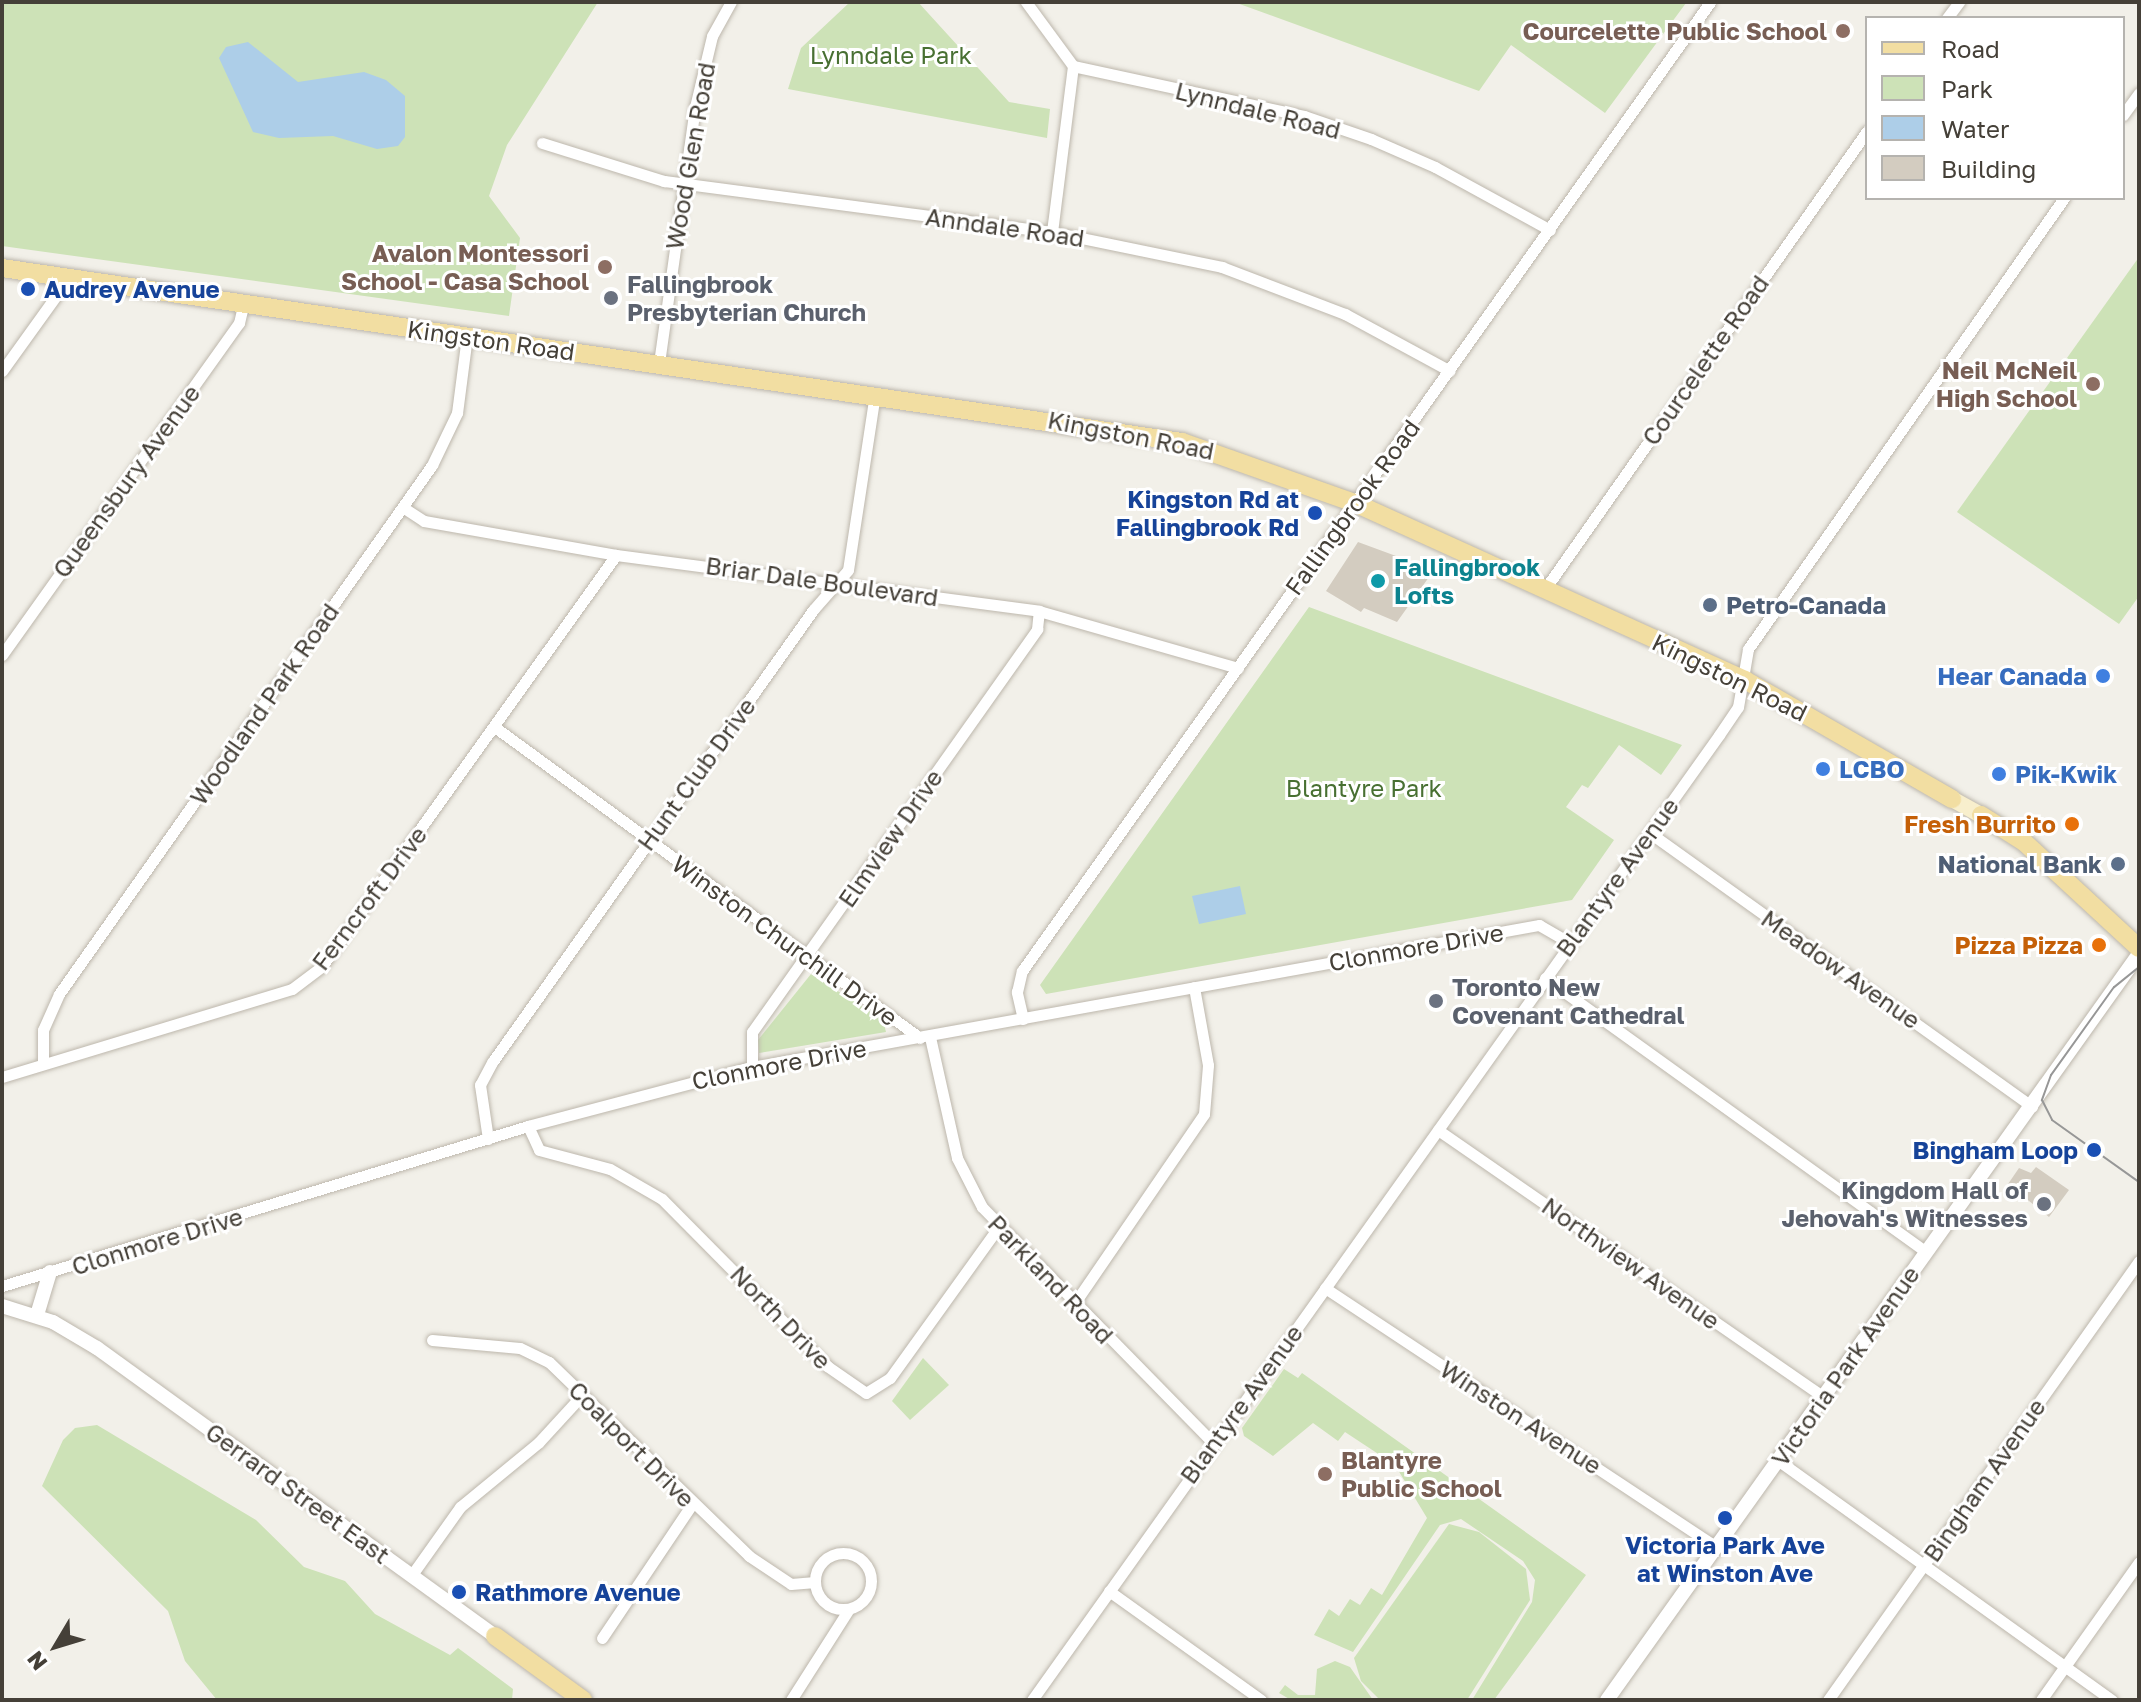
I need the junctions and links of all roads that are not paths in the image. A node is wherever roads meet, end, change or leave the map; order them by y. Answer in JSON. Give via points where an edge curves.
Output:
{"nodes":[{"id":1,"x":731,"y":2,"type":"edge"},
{"id":2,"x":1026,"y":2,"type":"edge"},
{"id":3,"x":1710,"y":2,"type":"edge"},
{"id":4,"x":1073,"y":66,"type":"junction"},
{"id":5,"x":2139,"y":93,"type":"edge"},
{"id":6,"x":2125,"y":112,"type":"edge"},
{"id":7,"x":1865,"y":134,"type":"edge"},
{"id":8,"x":542,"y":143,"type":"dead end"},
{"id":9,"x":684,"y":184,"type":"junction"},
{"id":10,"x":2063,"y":200,"type":"edge"},
{"id":11,"x":1550,"y":230,"type":"junction"},
{"id":12,"x":1052,"y":232,"type":"junction"},
{"id":13,"x":2,"y":268,"type":"edge"},
{"id":14,"x":68,"y":279,"type":"junction"},
{"id":15,"x":243,"y":305,"type":"junction"},
{"id":16,"x":467,"y":336,"type":"junction"},
{"id":17,"x":659,"y":363,"type":"junction"},
{"id":18,"x":2,"y":371,"type":"edge"},
{"id":19,"x":1450,"y":371,"type":"junction"},
{"id":20,"x":875,"y":392,"type":"junction"},
{"id":21,"x":1357,"y":504,"type":"junction"},
{"id":22,"x":404,"y":508,"type":"junction"},
{"id":23,"x":616,"y":555,"type":"junction"},
{"id":24,"x":838,"y":583,"type":"junction"},
{"id":25,"x":1545,"y":589,"type":"junction"},
{"id":26,"x":1039,"y":611,"type":"junction"},
{"id":27,"x":2,"y":655,"type":"edge"},
{"id":28,"x":1238,"y":668,"type":"junction"},
{"id":29,"x":1745,"y":680,"type":"junction"},
{"id":30,"x":496,"y":728,"type":"junction"},
{"id":31,"x":1952,"y":799,"type":"joint"},
{"id":32,"x":1981,"y":815,"type":"joint"},
{"id":33,"x":1650,"y":833,"type":"junction"},
{"id":34,"x":647,"y":842,"type":"junction"},
{"id":35,"x":1570,"y":943,"type":"junction"},
{"id":36,"x":2139,"y":948,"type":"edge"},
{"id":37,"x":809,"y":953,"type":"junction"},
{"id":38,"x":2139,"y":954,"type":"edge"},
{"id":39,"x":1545,"y":978,"type":"junction"},
{"id":40,"x":1194,"y":987,"type":"junction"},
{"id":41,"x":1023,"y":1019,"type":"junction"},
{"id":42,"x":925,"y":1037,"type":"junction"},
{"id":43,"x":43,"y":1063,"type":"junction"},
{"id":44,"x":752,"y":1067,"type":"junction"},
{"id":45,"x":2,"y":1077,"type":"edge"},
{"id":46,"x":2032,"y":1106,"type":"junction"},
{"id":47,"x":528,"y":1126,"type":"junction"},
{"id":48,"x":1438,"y":1130,"type":"junction"},
{"id":49,"x":488,"y":1139,"type":"junction"},
{"id":50,"x":997,"y":1229,"type":"junction"},
{"id":51,"x":1925,"y":1251,"type":"junction"},
{"id":52,"x":2139,"y":1261,"type":"edge"},
{"id":53,"x":50,"y":1272,"type":"junction"},
{"id":54,"x":2,"y":1286,"type":"edge"},
{"id":55,"x":1325,"y":1288,"type":"junction"},
{"id":56,"x":1074,"y":1304,"type":"junction"},
{"id":57,"x":2,"y":1306,"type":"edge"},
{"id":58,"x":37,"y":1315,"type":"junction"},
{"id":59,"x":432,"y":1340,"type":"dead end"},
{"id":60,"x":582,"y":1395,"type":"junction"},
{"id":61,"x":1823,"y":1397,"type":"junction"},
{"id":62,"x":1213,"y":1443,"type":"junction"},
{"id":63,"x":1779,"y":1461,"type":"junction"},
{"id":64,"x":692,"y":1504,"type":"junction"},
{"id":65,"x":1716,"y":1547,"type":"junction"},
{"id":66,"x":2139,"y":1562,"type":"edge"},
{"id":67,"x":1924,"y":1565,"type":"junction"},
{"id":68,"x":411,"y":1576,"type":"junction"},
{"id":69,"x":815,"y":1582,"type":"junction"},
{"id":70,"x":1109,"y":1591,"type":"junction"},
{"id":71,"x":849,"y":1609,"type":"junction"},
{"id":72,"x":495,"y":1636,"type":"joint"},
{"id":73,"x":602,"y":1638,"type":"dead end"},
{"id":74,"x":2066,"y":1666,"type":"junction"},
{"id":75,"x":583,"y":1700,"type":"edge"},
{"id":76,"x":791,"y":1700,"type":"edge"},
{"id":77,"x":1032,"y":1700,"type":"edge"},
{"id":78,"x":1261,"y":1700,"type":"edge"},
{"id":79,"x":1607,"y":1700,"type":"edge"},
{"id":80,"x":1828,"y":1700,"type":"edge"},
{"id":81,"x":2041,"y":1700,"type":"edge"},
{"id":82,"x":2112,"y":1700,"type":"edge"}],
"edges":[{"from":1,"to":9,"type":"street","name":"Wood Glen Road","via":[[712,36]]},
{"from":2,"to":4,"type":"street"},
{"from":3,"to":11,"type":"street","name":"Fallingbrook Road"},
{"from":4,"to":11,"type":"street","name":"Lynndale Road","via":[[1317,121],[1435,167]]},
{"from":4,"to":12,"type":"street"},
{"from":5,"to":6,"type":"street"},
{"from":7,"to":25,"type":"street","name":"Courcelette Road"},
{"from":8,"to":9,"type":"street","name":"Anndale Road"},
{"from":9,"to":12,"type":"street","name":"Anndale Road"},
{"from":9,"to":17,"type":"street","name":"Wood Glen Road"},
{"from":10,"to":29,"type":"street","name":"Blantyre Avenue","via":[[1748,649]]},
{"from":11,"to":19,"type":"street","name":"Fallingbrook Road"},
{"from":12,"to":19,"type":"street","name":"Anndale Road","via":[[1222,267],[1345,314]]},
{"from":13,"to":14,"type":"main road","name":"Kingston Road"},
{"from":14,"to":15,"type":"main road","name":"Kingston Road"},
{"from":14,"to":18,"type":"street"},
{"from":15,"to":16,"type":"main road","name":"Kingston Road"},
{"from":15,"to":27,"type":"street","name":"Queensbury Avenue","via":[[239,323]]},
{"from":16,"to":17,"type":"main road","name":"Kingston Road"},
{"from":16,"to":22,"type":"street","name":"Woodland Park Road","via":[[457,413]]},
{"from":17,"to":20,"type":"main road","name":"Kingston Road"},
{"from":19,"to":21,"type":"street","name":"Fallingbrook Road"},
{"from":20,"to":21,"type":"main road","name":"Kingston Road","via":[[1182,442]]},
{"from":20,"to":24,"type":"street","name":"Hunt Club Drive","via":[[848,570]]},
{"from":21,"to":25,"type":"main road","name":"Kingston Road"},
{"from":21,"to":28,"type":"street","name":"Fallingbrook Road"},
{"from":22,"to":23,"type":"street","name":"Briar Dale Boulevard","via":[[424,521]]},
{"from":22,"to":43,"type":"street","name":"Woodland Park Road","via":[[59,994],[43,1030]]},
{"from":23,"to":24,"type":"street","name":"Briar Dale Boulevard"},
{"from":23,"to":30,"type":"street","name":"Ferncroft Drive"},
{"from":24,"to":26,"type":"street","name":"Briar Dale Boulevard"},
{"from":24,"to":34,"type":"street","name":"Hunt Club Drive"},
{"from":25,"to":29,"type":"main road","name":"Kingston Road"},
{"from":26,"to":28,"type":"street","name":"Briar Dale Boulevard"},
{"from":26,"to":37,"type":"street","name":"Elmview Drive","via":[[1037,629]]},
{"from":28,"to":41,"type":"street","name":"Fallingbrook Road","via":[[1022,971],[1017,992]]},
{"from":29,"to":31,"type":"main road","name":"Kingston Road"},
{"from":29,"to":33,"type":"street","name":"Blantyre Avenue","via":[[1738,707]]},
{"from":30,"to":34,"type":"street","name":"Winston Churchill Drive"},
{"from":30,"to":43,"type":"street","name":"Ferncroft Drive","via":[[322,966],[292,989]]},
{"from":31,"to":32,"type":"main road","name":"Kingston Road"},
{"from":32,"to":36,"type":"main road","name":"Kingston Road","via":[[2024,842]]},
{"from":33,"to":35,"type":"street","name":"Blantyre Avenue"},
{"from":33,"to":46,"type":"street","name":"Meadow Avenue"},
{"from":34,"to":37,"type":"street","name":"Winston Churchill Drive"},
{"from":34,"to":49,"type":"street","name":"Hunt Club Drive","via":[[480,1085]]},
{"from":35,"to":39,"type":"street","name":"Blantyre Avenue"},
{"from":35,"to":40,"type":"street","name":"Clonmore Drive","via":[[1539,925]]},
{"from":37,"to":42,"type":"street","name":"Winston Churchill Drive"},
{"from":37,"to":44,"type":"street","name":"Elmview Drive","via":[[750,1035]]},
{"from":38,"to":46,"type":"street","name":"Victoria Park Avenue"},
{"from":39,"to":48,"type":"street","name":"Blantyre Avenue"},
{"from":39,"to":51,"type":"street"},
{"from":40,"to":41,"type":"street","name":"Clonmore Drive"},
{"from":40,"to":56,"type":"street","via":[[1208,1065],[1204,1114]]},
{"from":41,"to":42,"type":"street","name":"Clonmore Drive"},
{"from":42,"to":44,"type":"street","name":"Clonmore Drive"},
{"from":42,"to":50,"type":"street","name":"Parkland Road","via":[[959,1164]]},
{"from":43,"to":45,"type":"street","name":"Ferncroft Drive"},
{"from":44,"to":47,"type":"street","name":"Clonmore Drive"},
{"from":46,"to":51,"type":"street","name":"Victoria Park Avenue"},
{"from":47,"to":49,"type":"street","name":"Clonmore Drive"},
{"from":47,"to":50,"type":"street","name":"North Drive","via":[[539,1150],[610,1169],[662,1199],[827,1366],[866,1393],[890,1378]]},
{"from":48,"to":55,"type":"street","name":"Blantyre Avenue"},
{"from":48,"to":61,"type":"street","name":"Northview Avenue"},
{"from":49,"to":53,"type":"street","name":"Clonmore Drive"},
{"from":50,"to":56,"type":"street","name":"Parkland Road"},
{"from":51,"to":61,"type":"street","name":"Victoria Park Avenue"},
{"from":52,"to":67,"type":"street","name":"Bingham Avenue"},
{"from":53,"to":54,"type":"street","name":"Clonmore Drive"},
{"from":53,"to":58,"type":"street"},
{"from":55,"to":62,"type":"street","name":"Blantyre Avenue"},
{"from":55,"to":65,"type":"street","name":"Winston Avenue"},
{"from":56,"to":62,"type":"street","name":"Parkland Road"},
{"from":57,"to":58,"type":"street","name":"Gerrard Street East"},
{"from":58,"to":68,"type":"street","name":"Gerrard Street East","via":[[97,1348]]},
{"from":59,"to":60,"type":"street","name":"Coalport Drive","via":[[520,1348],[549,1362]]},
{"from":60,"to":64,"type":"street","name":"Coalport Drive"},
{"from":60,"to":68,"type":"street","via":[[539,1442],[460,1507]]},
{"from":61,"to":63,"type":"street","name":"Victoria Park Avenue"},
{"from":62,"to":70,"type":"street","name":"Blantyre Avenue"},
{"from":63,"to":65,"type":"street","name":"Victoria Park Avenue"},
{"from":63,"to":67,"type":"street"},
{"from":64,"to":69,"type":"street","name":"Coalport Drive","via":[[791,1584]]},
{"from":64,"to":73,"type":"street"},
{"from":65,"to":79,"type":"street","name":"Victoria Park Avenue"},
{"from":66,"to":74,"type":"street"},
{"from":67,"to":74,"type":"street"},
{"from":67,"to":80,"type":"street","name":"Bingham Avenue"},
{"from":68,"to":72,"type":"street","name":"Gerrard Street East"},
{"from":69,"to":71,"type":"street","via":[[822,1600]]},
{"from":69,"to":71,"type":"street","via":[[826,1558],[844,1553],[861,1559],[872,1583],[865,1600]]},
{"from":70,"to":77,"type":"street","name":"Blantyre Avenue"},
{"from":70,"to":78,"type":"street"},
{"from":71,"to":76,"type":"street"},
{"from":72,"to":75,"type":"main road","name":"Gerrard Street East"},
{"from":74,"to":81,"type":"street"},
{"from":74,"to":82,"type":"street"}]}
